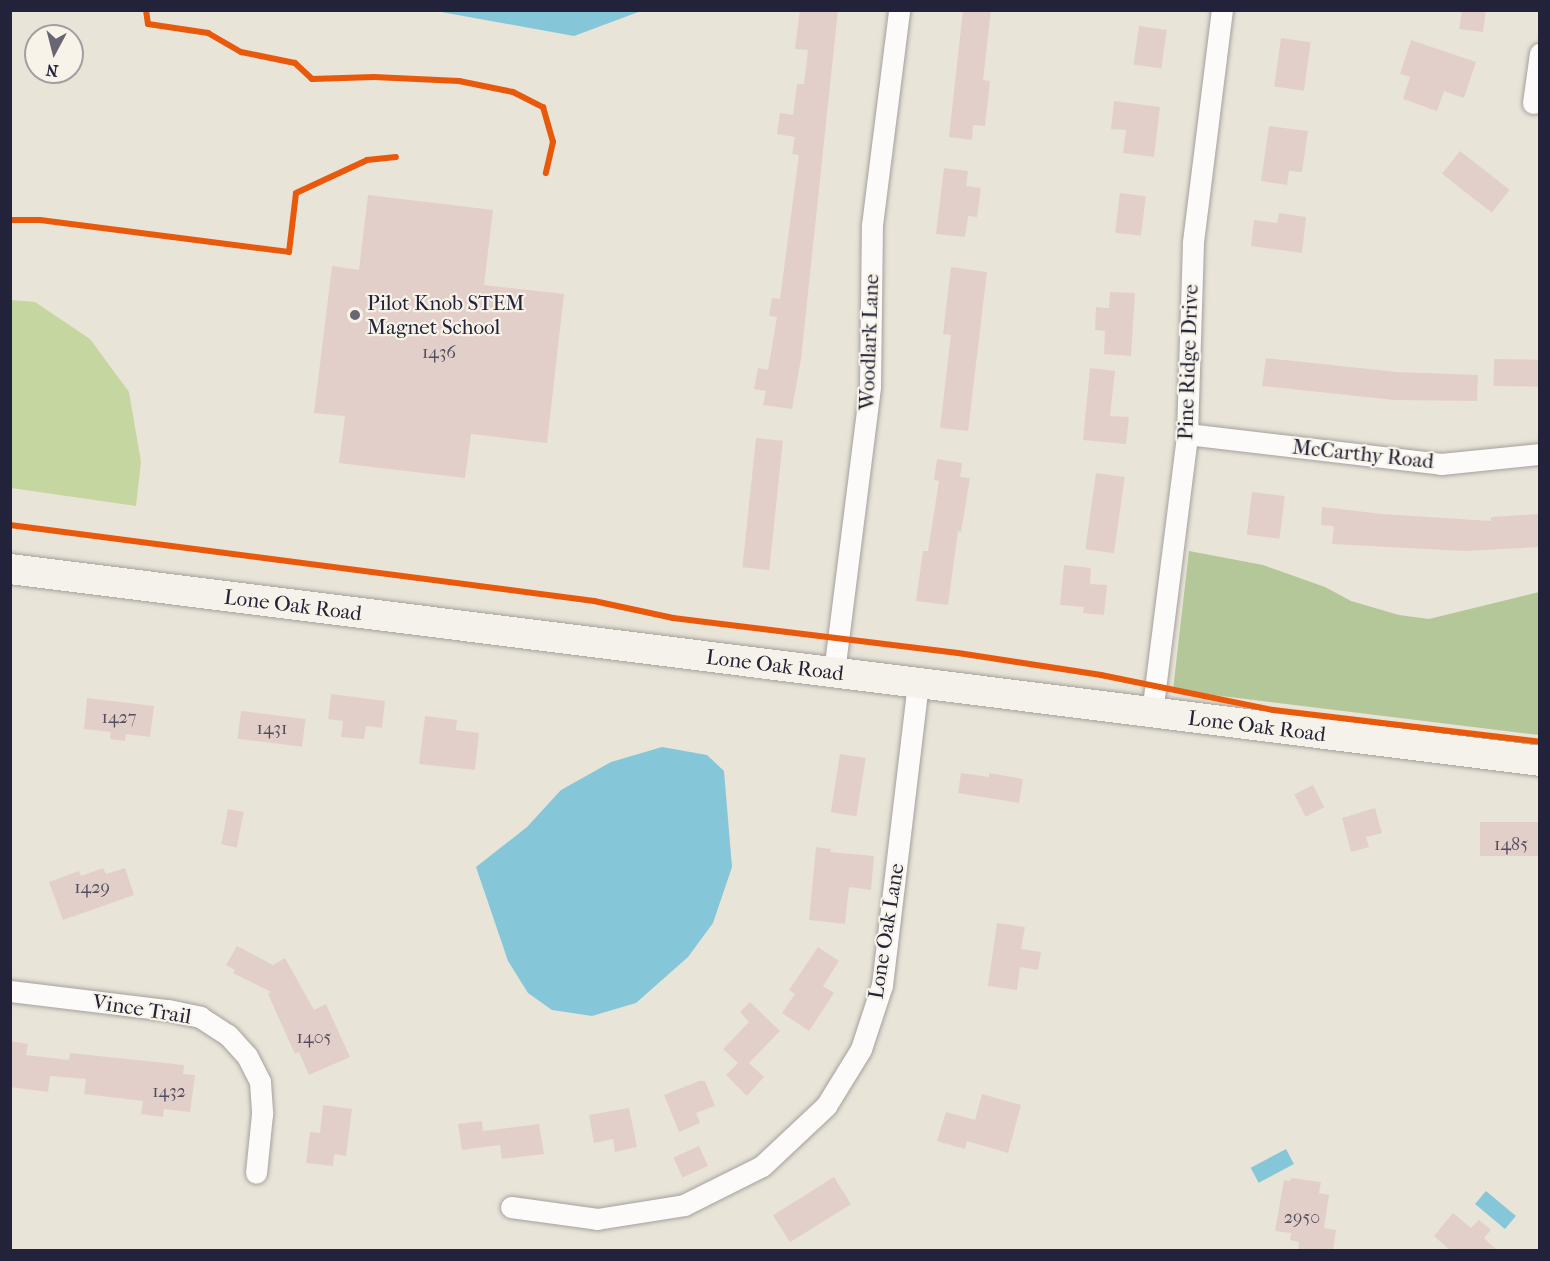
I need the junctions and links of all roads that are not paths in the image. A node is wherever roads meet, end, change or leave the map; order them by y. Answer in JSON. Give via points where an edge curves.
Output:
{"nodes":[{"id":1,"x":899,"y":10,"type":"edge"},
{"id":2,"x":1222,"y":10,"type":"edge"},
{"id":3,"x":1539,"y":53,"type":"edge"},
{"id":4,"x":1533,"y":104,"type":"dead end"},
{"id":5,"x":1187,"y":434,"type":"junction"},
{"id":6,"x":1539,"y":454,"type":"edge"},
{"id":7,"x":10,"y":569,"type":"edge"},
{"id":8,"x":834,"y":672,"type":"junction"},
{"id":9,"x":918,"y":683,"type":"junction"},
{"id":10,"x":1152,"y":713,"type":"junction"},
{"id":11,"x":1539,"y":761,"type":"edge"},
{"id":12,"x":10,"y":991,"type":"edge"},
{"id":13,"x":256,"y":1173,"type":"dead end"},
{"id":14,"x":511,"y":1207,"type":"dead end"}],
"edges":[{"from":1,"to":8,"type":"street","name":"Woodlark Lane","via":[[872,225],[870,386]]},
{"from":2,"to":5,"type":"street","name":"Pine Ridge Drive","via":[[1193,242]]},
{"from":3,"to":4,"type":"street"},
{"from":5,"to":6,"type":"street","name":"McCarthy Road","via":[[1441,464]]},
{"from":5,"to":10,"type":"street","name":"Pine Ridge Drive"},
{"from":7,"to":8,"type":"main road","name":"Lone Oak Road"},
{"from":8,"to":9,"type":"main road","name":"Lone Oak Road"},
{"from":9,"to":10,"type":"main road","name":"Lone Oak Road"},
{"from":9,"to":14,"type":"street","name":"Lone Oak Lane","via":[[882,985],[861,1049],[826,1106],[762,1166],[684,1205],[597,1219]]},
{"from":10,"to":11,"type":"main road","name":"Lone Oak Road"},
{"from":12,"to":13,"type":"street","name":"Vince Trail","via":[[168,1010],[200,1017],[228,1035],[247,1056],[260,1082],[262,1114]]}]}
